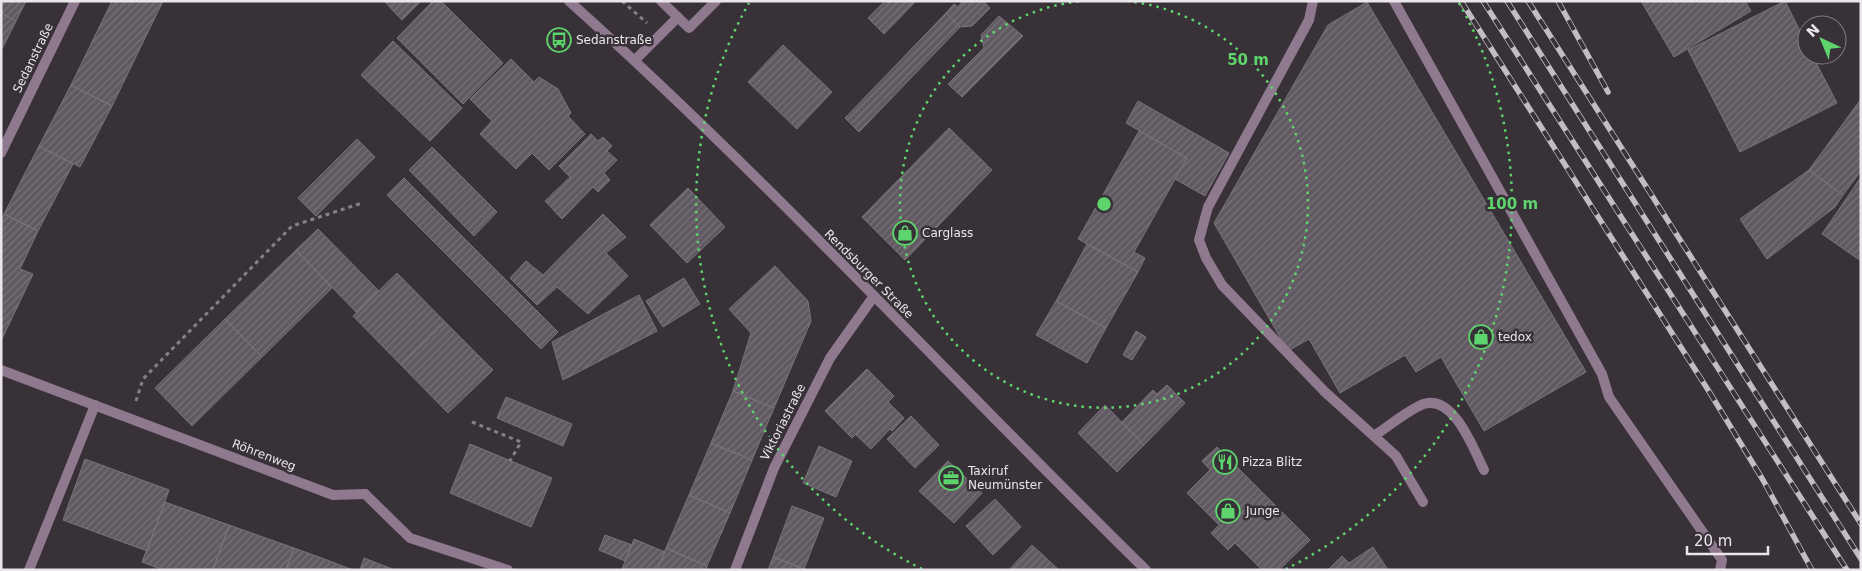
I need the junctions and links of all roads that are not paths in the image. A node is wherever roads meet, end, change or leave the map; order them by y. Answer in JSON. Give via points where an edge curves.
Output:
{"nodes":[{"id":1,"x":75,"y":1,"type":"edge"},
{"id":2,"x":569,"y":1,"type":"edge"},
{"id":3,"x":662,"y":1,"type":"edge"},
{"id":4,"x":716,"y":1,"type":"edge"},
{"id":5,"x":1313,"y":1,"type":"edge"},
{"id":6,"x":1394,"y":1,"type":"edge"},
{"id":7,"x":678,"y":17,"type":"junction"},
{"id":8,"x":635,"y":60,"type":"junction"},
{"id":9,"x":1,"y":153,"type":"edge"},
{"id":10,"x":874,"y":296,"type":"junction"},
{"id":11,"x":1,"y":370,"type":"edge"},
{"id":12,"x":95,"y":405,"type":"junction"},
{"id":13,"x":1374,"y":436,"type":"junction"},
{"id":14,"x":1484,"y":470,"type":"dead end"},
{"id":15,"x":1423,"y":502,"type":"dead end"},
{"id":16,"x":29,"y":570,"type":"edge"},
{"id":17,"x":508,"y":570,"type":"edge"},
{"id":18,"x":735,"y":570,"type":"edge"},
{"id":19,"x":1146,"y":570,"type":"edge"},
{"id":20,"x":1720,"y":570,"type":"edge"}],
"edges":[{"from":1,"to":9,"type":"street","name":"Sedanstraße"},
{"from":2,"to":8,"type":"street","name":"Rendsburger Straße"},
{"from":3,"to":7,"type":"street"},
{"from":4,"to":7,"type":"street","via":[[690,28]]},
{"from":5,"to":13,"type":"street","via":[[1309,20],[1208,207],[1199,240],[1222,285],[1324,392]]},
{"from":6,"to":20,"type":"street","via":[[1602,374],[1609,397],[1722,560]]},
{"from":7,"to":8,"type":"street"},
{"from":8,"to":10,"type":"street","name":"Rendsburger Straße"},
{"from":10,"to":18,"type":"street","name":"Viktoriastraße","via":[[830,358],[787,442]]},
{"from":10,"to":19,"type":"street","name":"Rendsburger Straße"},
{"from":11,"to":12,"type":"street","name":"Röhrenweg"},
{"from":12,"to":16,"type":"street"},
{"from":12,"to":17,"type":"street","name":"Röhrenweg","via":[[333,494],[365,494],[410,538]]},
{"from":13,"to":14,"type":"street","via":[[1421,405],[1441,405],[1451,411],[1459,422]]},
{"from":13,"to":15,"type":"street","via":[[1396,456]]}]}
